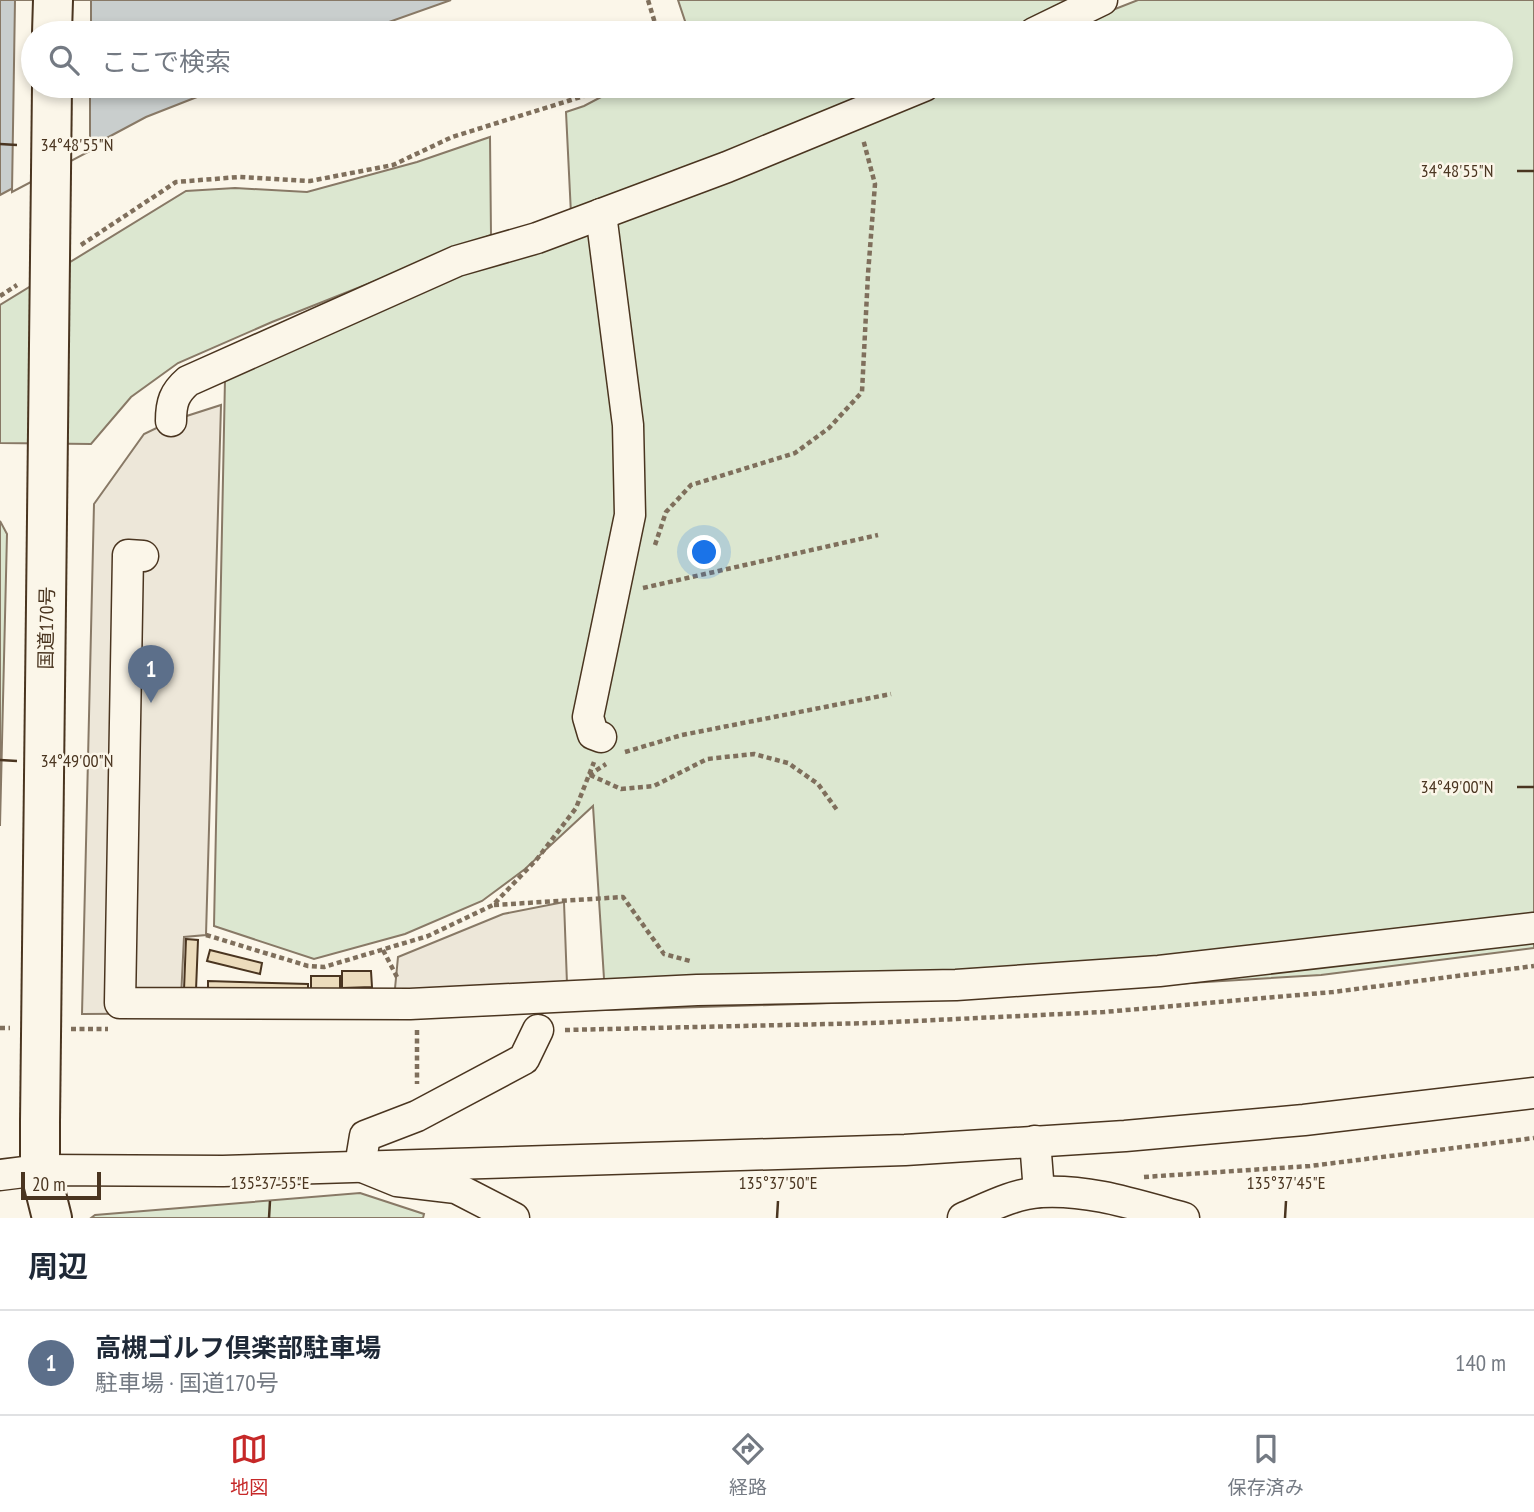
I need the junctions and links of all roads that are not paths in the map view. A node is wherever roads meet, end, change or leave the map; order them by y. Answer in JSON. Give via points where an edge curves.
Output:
{"nodes":[{"id":1,"x":53,"y":0,"type":"edge"},
{"id":2,"x":1102,"y":0,"type":"edge"},
{"id":3,"x":52,"y":21,"type":"edge"},
{"id":4,"x":1059,"y":21,"type":"edge"},
{"id":5,"x":52,"y":98,"type":"edge"},
{"id":6,"x":895,"y":98,"type":"edge"},
{"id":7,"x":601,"y":214,"type":"junction"},
{"id":8,"x":171,"y":421,"type":"dead end"},
{"id":9,"x":143,"y":556,"type":"dead end"},
{"id":10,"x":613,"y":750,"type":"road end"},
{"id":11,"x":1534,"y":928,"type":"edge"},
{"id":12,"x":538,"y":1030,"type":"dead end"},
{"id":13,"x":1534,"y":1093,"type":"edge"},
{"id":14,"x":1035,"y":1141,"type":"junction"},
{"id":15,"x":360,"y":1166,"type":"junction"},
{"id":16,"x":40,"y":1170,"type":"junction"},
{"id":17,"x":0,"y":1175,"type":"edge"},
{"id":18,"x":1039,"y":1192,"type":"junction"},
{"id":19,"x":26,"y":1218,"type":"edge"},
{"id":20,"x":52,"y":1218,"type":"edge"},
{"id":21,"x":514,"y":1218,"type":"edge"},
{"id":22,"x":963,"y":1218,"type":"edge"},
{"id":23,"x":1184,"y":1218,"type":"edge"}],
"edges":[{"from":1,"to":3,"type":"highway"},
{"from":2,"to":4,"type":"street"},
{"from":5,"to":16,"type":"highway","name":"国道170号","bridge":true},
{"from":6,"to":7,"type":"street"},
{"from":7,"to":8,"type":"street","via":[[457,261],[188,381],[171,404]]},
{"from":7,"to":10,"type":"street","via":[[628,425],[630,515],[588,717],[593,734]]},
{"from":9,"to":11,"type":"street","via":[[128,555],[120,1003],[411,1004],[697,990],[956,985],[1159,971]]},
{"from":12,"to":15,"type":"street","via":[[524,1059],[417,1116],[365,1136]]},
{"from":13,"to":14,"type":"street","via":[[1304,1120]]},
{"from":14,"to":15,"type":"street","via":[[891,1151]]},
{"from":14,"to":18,"type":"street"},
{"from":15,"to":16,"type":"street"},
{"from":15,"to":21,"type":"street","via":[[397,1181],[456,1188]]},
{"from":16,"to":17,"type":"street"},
{"from":16,"to":19,"type":"highway","name":"国道170号"},
{"from":16,"to":20,"type":"highway","name":"国道170号"},
{"from":18,"to":22,"type":"street"},
{"from":18,"to":23,"type":"street","via":[[1094,1194]]}]}
